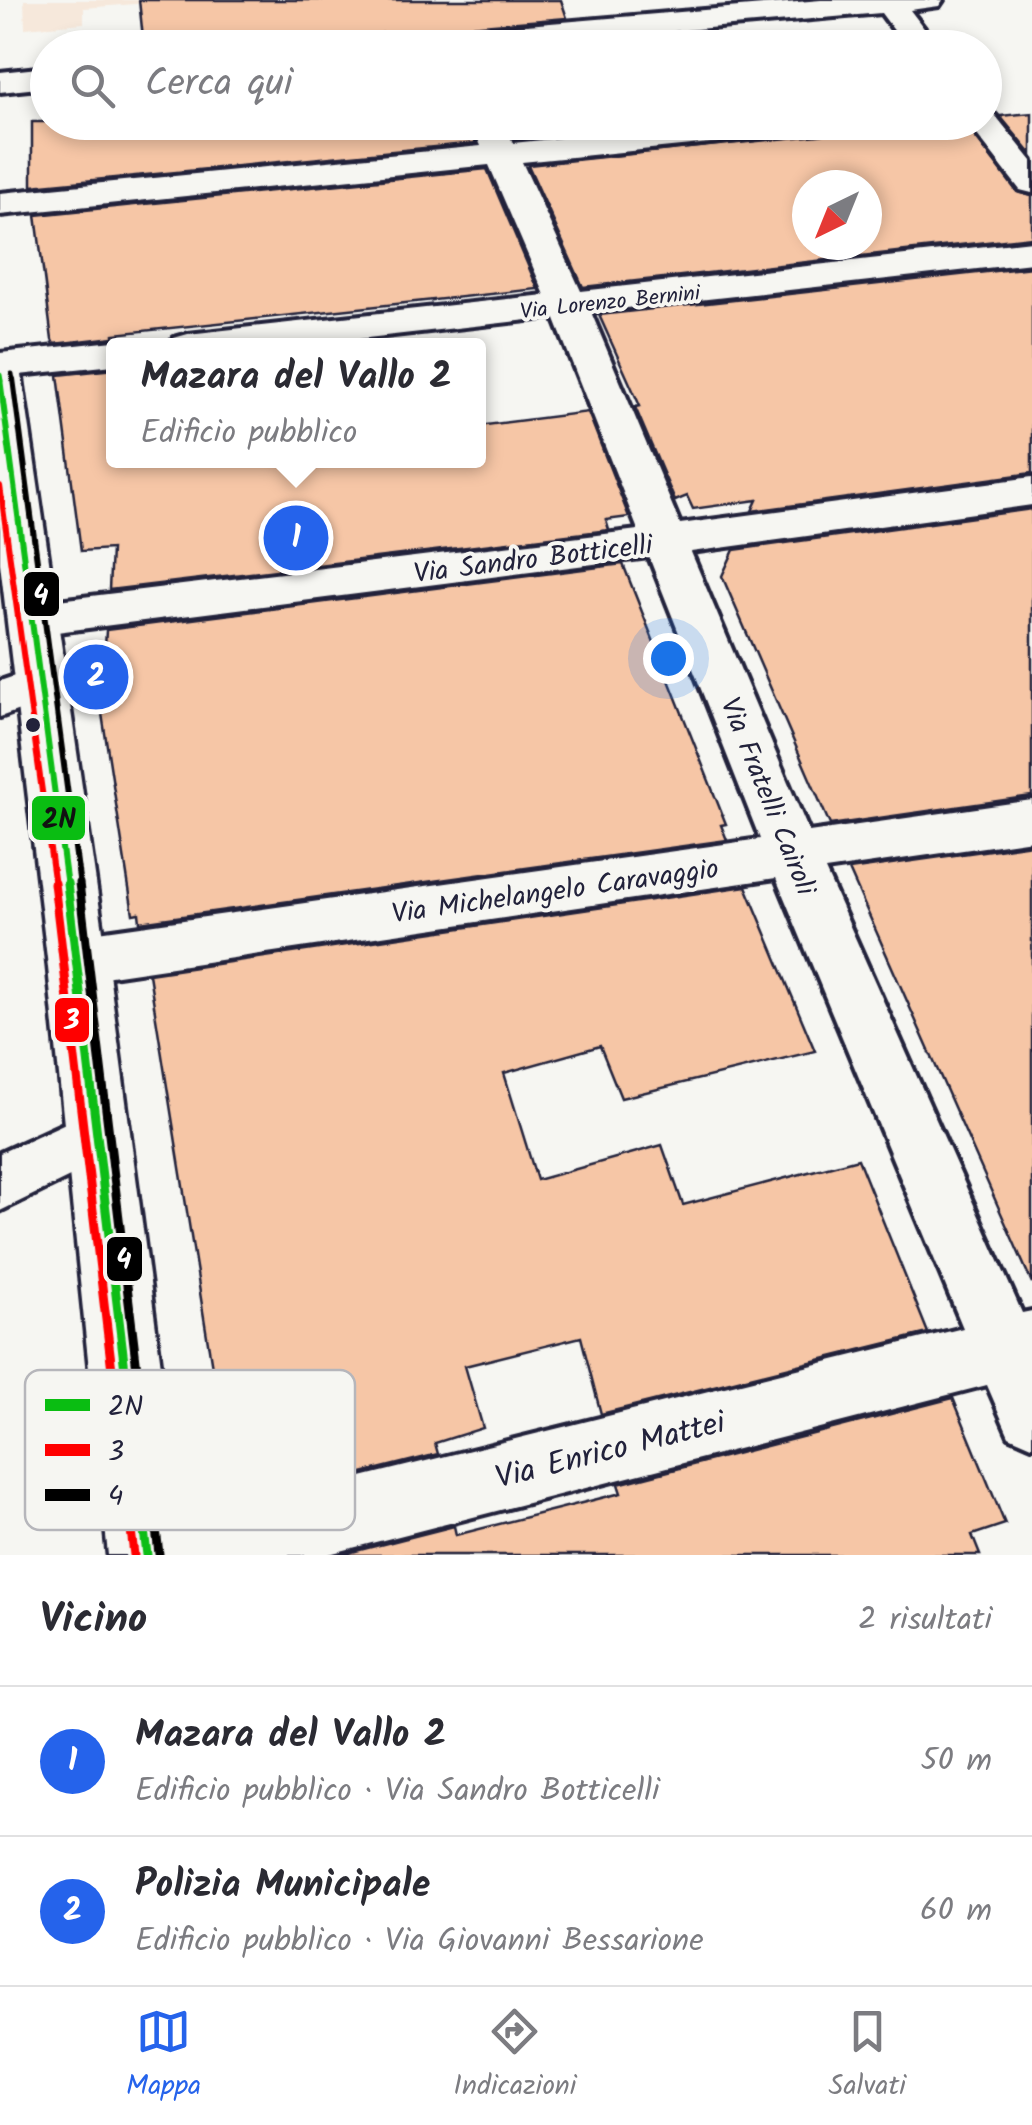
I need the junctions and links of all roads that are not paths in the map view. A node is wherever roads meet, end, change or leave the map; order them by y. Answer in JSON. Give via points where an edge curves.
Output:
{"nodes":[{"id":1,"x":928,"y":0,"type":"edge"},
{"id":2,"x":888,"y":2,"type":"edge"},
{"id":3,"x":495,"y":30,"type":"edge"},
{"id":4,"x":910,"y":30,"type":"edge"},
{"id":5,"x":30,"y":79,"type":"edge"},
{"id":6,"x":0,"y":82,"type":"edge"},
{"id":7,"x":485,"y":140,"type":"edge"},
{"id":8,"x":493,"y":140,"type":"edge"},
{"id":9,"x":997,"y":140,"type":"edge"},
{"id":10,"x":1032,"y":183,"type":"edge"},
{"id":11,"x":0,"y":204,"type":"edge"},
{"id":12,"x":1032,"y":252,"type":"edge"},
{"id":13,"x":570,"y":306,"type":"junction"},
{"id":14,"x":264,"y":338,"type":"edge"},
{"id":15,"x":106,"y":354,"type":"edge"},
{"id":16,"x":0,"y":365,"type":"edge"},
{"id":17,"x":0,"y":374,"type":"edge"},
{"id":18,"x":4,"y":457,"type":"edge"},
{"id":19,"x":1032,"y":491,"type":"edge"},
{"id":20,"x":664,"y":541,"type":"junction"},
{"id":21,"x":33,"y":619,"type":"junction"},
{"id":22,"x":20,"y":692,"type":"edge"},
{"id":23,"x":1032,"y":820,"type":"edge"},
{"id":24,"x":793,"y":857,"type":"junction"},
{"id":25,"x":77,"y":958,"type":"junction"},
{"id":26,"x":96,"y":1135,"type":"junction"},
{"id":27,"x":0,"y":1182,"type":"edge"},
{"id":28,"x":1019,"y":1346,"type":"edge"},
{"id":29,"x":125,"y":1370,"type":"edge"},
{"id":30,"x":1032,"y":1413,"type":"edge"},
{"id":31,"x":355,"y":1513,"type":"edge"},
{"id":32,"x":144,"y":1530,"type":"edge"},
{"id":33,"x":287,"y":1530,"type":"edge"},
{"id":34,"x":147,"y":1555,"type":"edge"},
{"id":35,"x":188,"y":1555,"type":"edge"}],
"edges":[{"from":1,"to":2,"type":"street"},
{"from":2,"to":3,"type":"street"},
{"from":2,"to":4,"type":"street"},
{"from":5,"to":6,"type":"street"},
{"from":7,"to":11,"type":"street"},
{"from":8,"to":13,"type":"street","name":"Via Fratelli Cairoli"},
{"from":9,"to":10,"type":"street"},
{"from":12,"to":13,"type":"street","name":"Via Lorenzo Bernini"},
{"from":13,"to":14,"type":"street","name":"Via Lorenzo Bernini"},
{"from":13,"to":20,"type":"street","name":"Via Fratelli Cairoli"},
{"from":15,"to":16,"type":"street"},
{"from":17,"to":18,"type":"street"},
{"from":18,"to":21,"type":"street"},
{"from":19,"to":20,"type":"street","name":"Via Sandro Botticelli"},
{"from":20,"to":21,"type":"street","name":"Via Sandro Botticelli"},
{"from":20,"to":24,"type":"street","name":"Via Fratelli Cairoli"},
{"from":21,"to":22,"type":"street"},
{"from":22,"to":25,"type":"street"},
{"from":23,"to":24,"type":"street","name":"Via Michelangelo Caravaggio"},
{"from":24,"to":25,"type":"street","name":"Via Michelangelo Caravaggio"},
{"from":24,"to":28,"type":"street","name":"Via Fratelli Cairoli"},
{"from":25,"to":26,"type":"street"},
{"from":26,"to":27,"type":"street"},
{"from":26,"to":29,"type":"street"},
{"from":28,"to":30,"type":"street","name":"Via Fratelli Cairoli"},
{"from":28,"to":31,"type":"street","name":"Via Enrico Mattei"},
{"from":32,"to":34,"type":"street"},
{"from":33,"to":35,"type":"street","name":"Via Enrico Mattei"}]}
